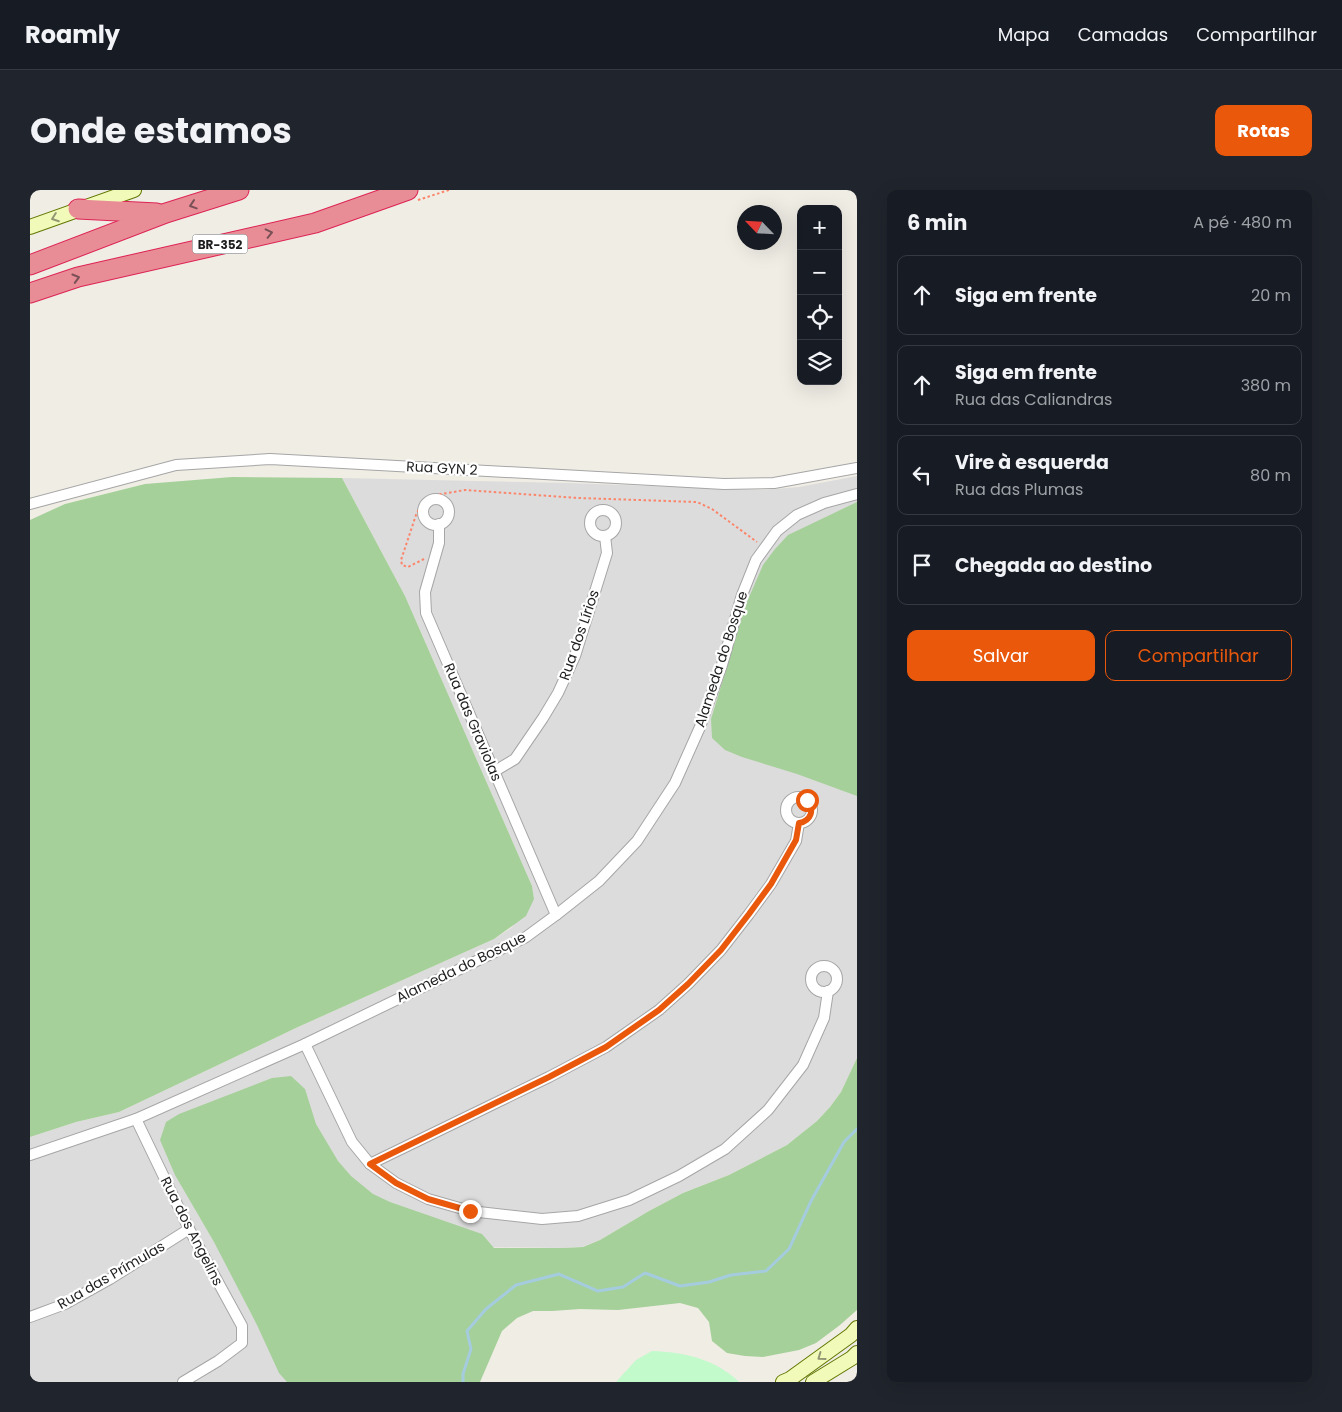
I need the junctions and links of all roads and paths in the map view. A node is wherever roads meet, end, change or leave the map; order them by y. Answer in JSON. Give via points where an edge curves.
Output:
{"nodes":[{"id":1,"x":134,"y":190,"type":"edge"},
{"id":2,"x":239,"y":190,"type":"edge"},
{"id":3,"x":408,"y":190,"type":"edge"},
{"id":4,"x":78,"y":210,"type":"junction"},
{"id":5,"x":166,"y":213,"type":"junction"},
{"id":6,"x":30,"y":227,"type":"edge"},
{"id":7,"x":30,"y":265,"type":"edge"},
{"id":8,"x":30,"y":293,"type":"edge"},
{"id":9,"x":857,"y":468,"type":"edge"},
{"id":10,"x":857,"y":494,"type":"edge"},
{"id":11,"x":30,"y":504,"type":"edge"},
{"id":12,"x":439,"y":524,"type":"dead end"},
{"id":13,"x":605,"y":536,"type":"dead end"},
{"id":14,"x":765,"y":548,"type":"junction"},
{"id":15,"x":436,"y":551,"type":"junction"},
{"id":16,"x":495,"y":772,"type":"junction"},
{"id":17,"x":799,"y":823,"type":"dead end"},
{"id":18,"x":556,"y":915,"type":"junction"},
{"id":19,"x":828,"y":991,"type":"dead end"},
{"id":20,"x":305,"y":1044,"type":"junction"},
{"id":21,"x":136,"y":1119,"type":"junction"},
{"id":22,"x":30,"y":1155,"type":"edge"},
{"id":23,"x":370,"y":1164,"type":"junction"},
{"id":24,"x":189,"y":1229,"type":"junction"},
{"id":25,"x":30,"y":1317,"type":"edge"},
{"id":26,"x":857,"y":1328,"type":"edge"},
{"id":27,"x":857,"y":1353,"type":"edge"},
{"id":28,"x":183,"y":1382,"type":"edge"},
{"id":29,"x":783,"y":1382,"type":"edge"},
{"id":30,"x":813,"y":1382,"type":"edge"}],
"edges":[{"from":1,"to":4,"type":"street"},
{"from":2,"to":5,"type":"highway","one_way":true},
{"from":8,"to":3,"type":"highway","number":"BR-352","one_way":true,"via":[[78,277],[315,222]]},
{"from":4,"to":5,"type":"highway"},
{"from":4,"to":6,"type":"street","one_way":true},
{"from":5,"to":7,"type":"highway"},
{"from":9,"to":11,"type":"street","name":"Rua GYN 2","via":[[774,483],[724,484],[270,459],[176,465]]},
{"from":10,"to":14,"type":"street","name":"Alameda do Bosque","via":[[797,515],[777,531]]},
{"from":12,"to":15,"type":"street","name":"Rua das Graviolas"},
{"from":13,"to":16,"type":"street","name":"Rua dos Lírios","via":[[607,553],[575,656],[558,693],[515,759]]},
{"from":14,"to":15,"type":"path","via":[[712,509],[697,502],[465,490],[424,500],[416,515],[402,565],[408,567]]},
{"from":14,"to":18,"type":"street","name":"Alameda do Bosque","via":[[756,560],[742,595],[700,727],[675,783],[637,841],[599,881]]},
{"from":15,"to":16,"type":"street","name":"Rua das Graviolas","via":[[425,592],[426,614]]},
{"from":16,"to":18,"type":"street","name":"Rua das Graviolas"},
{"from":17,"to":23,"type":"street","via":[[796,840],[749,914],[721,950],[659,1010],[606,1047]]},
{"from":18,"to":20,"type":"street","name":"Alameda do Bosque","via":[[526,936]]},
{"from":19,"to":23,"type":"street","via":[[824,1018],[803,1065],[768,1110],[725,1149],[629,1200],[578,1216],[542,1219],[470,1211],[428,1199],[396,1183]]},
{"from":20,"to":21,"type":"street","name":"Alameda do Bosque"},
{"from":20,"to":23,"type":"street","via":[[352,1142]]},
{"from":21,"to":22,"type":"street","name":"Alameda do Bosque"},
{"from":21,"to":24,"type":"street","name":"Rua dos Angelins"},
{"from":24,"to":25,"type":"street","name":"Rua das Prímulas","via":[[103,1283],[65,1304]]},
{"from":24,"to":28,"type":"street","name":"Rua dos Angelins","via":[[242,1326],[242,1343]]},
{"from":26,"to":29,"type":"street","one_way":true},
{"from":27,"to":30,"type":"street"}]}
